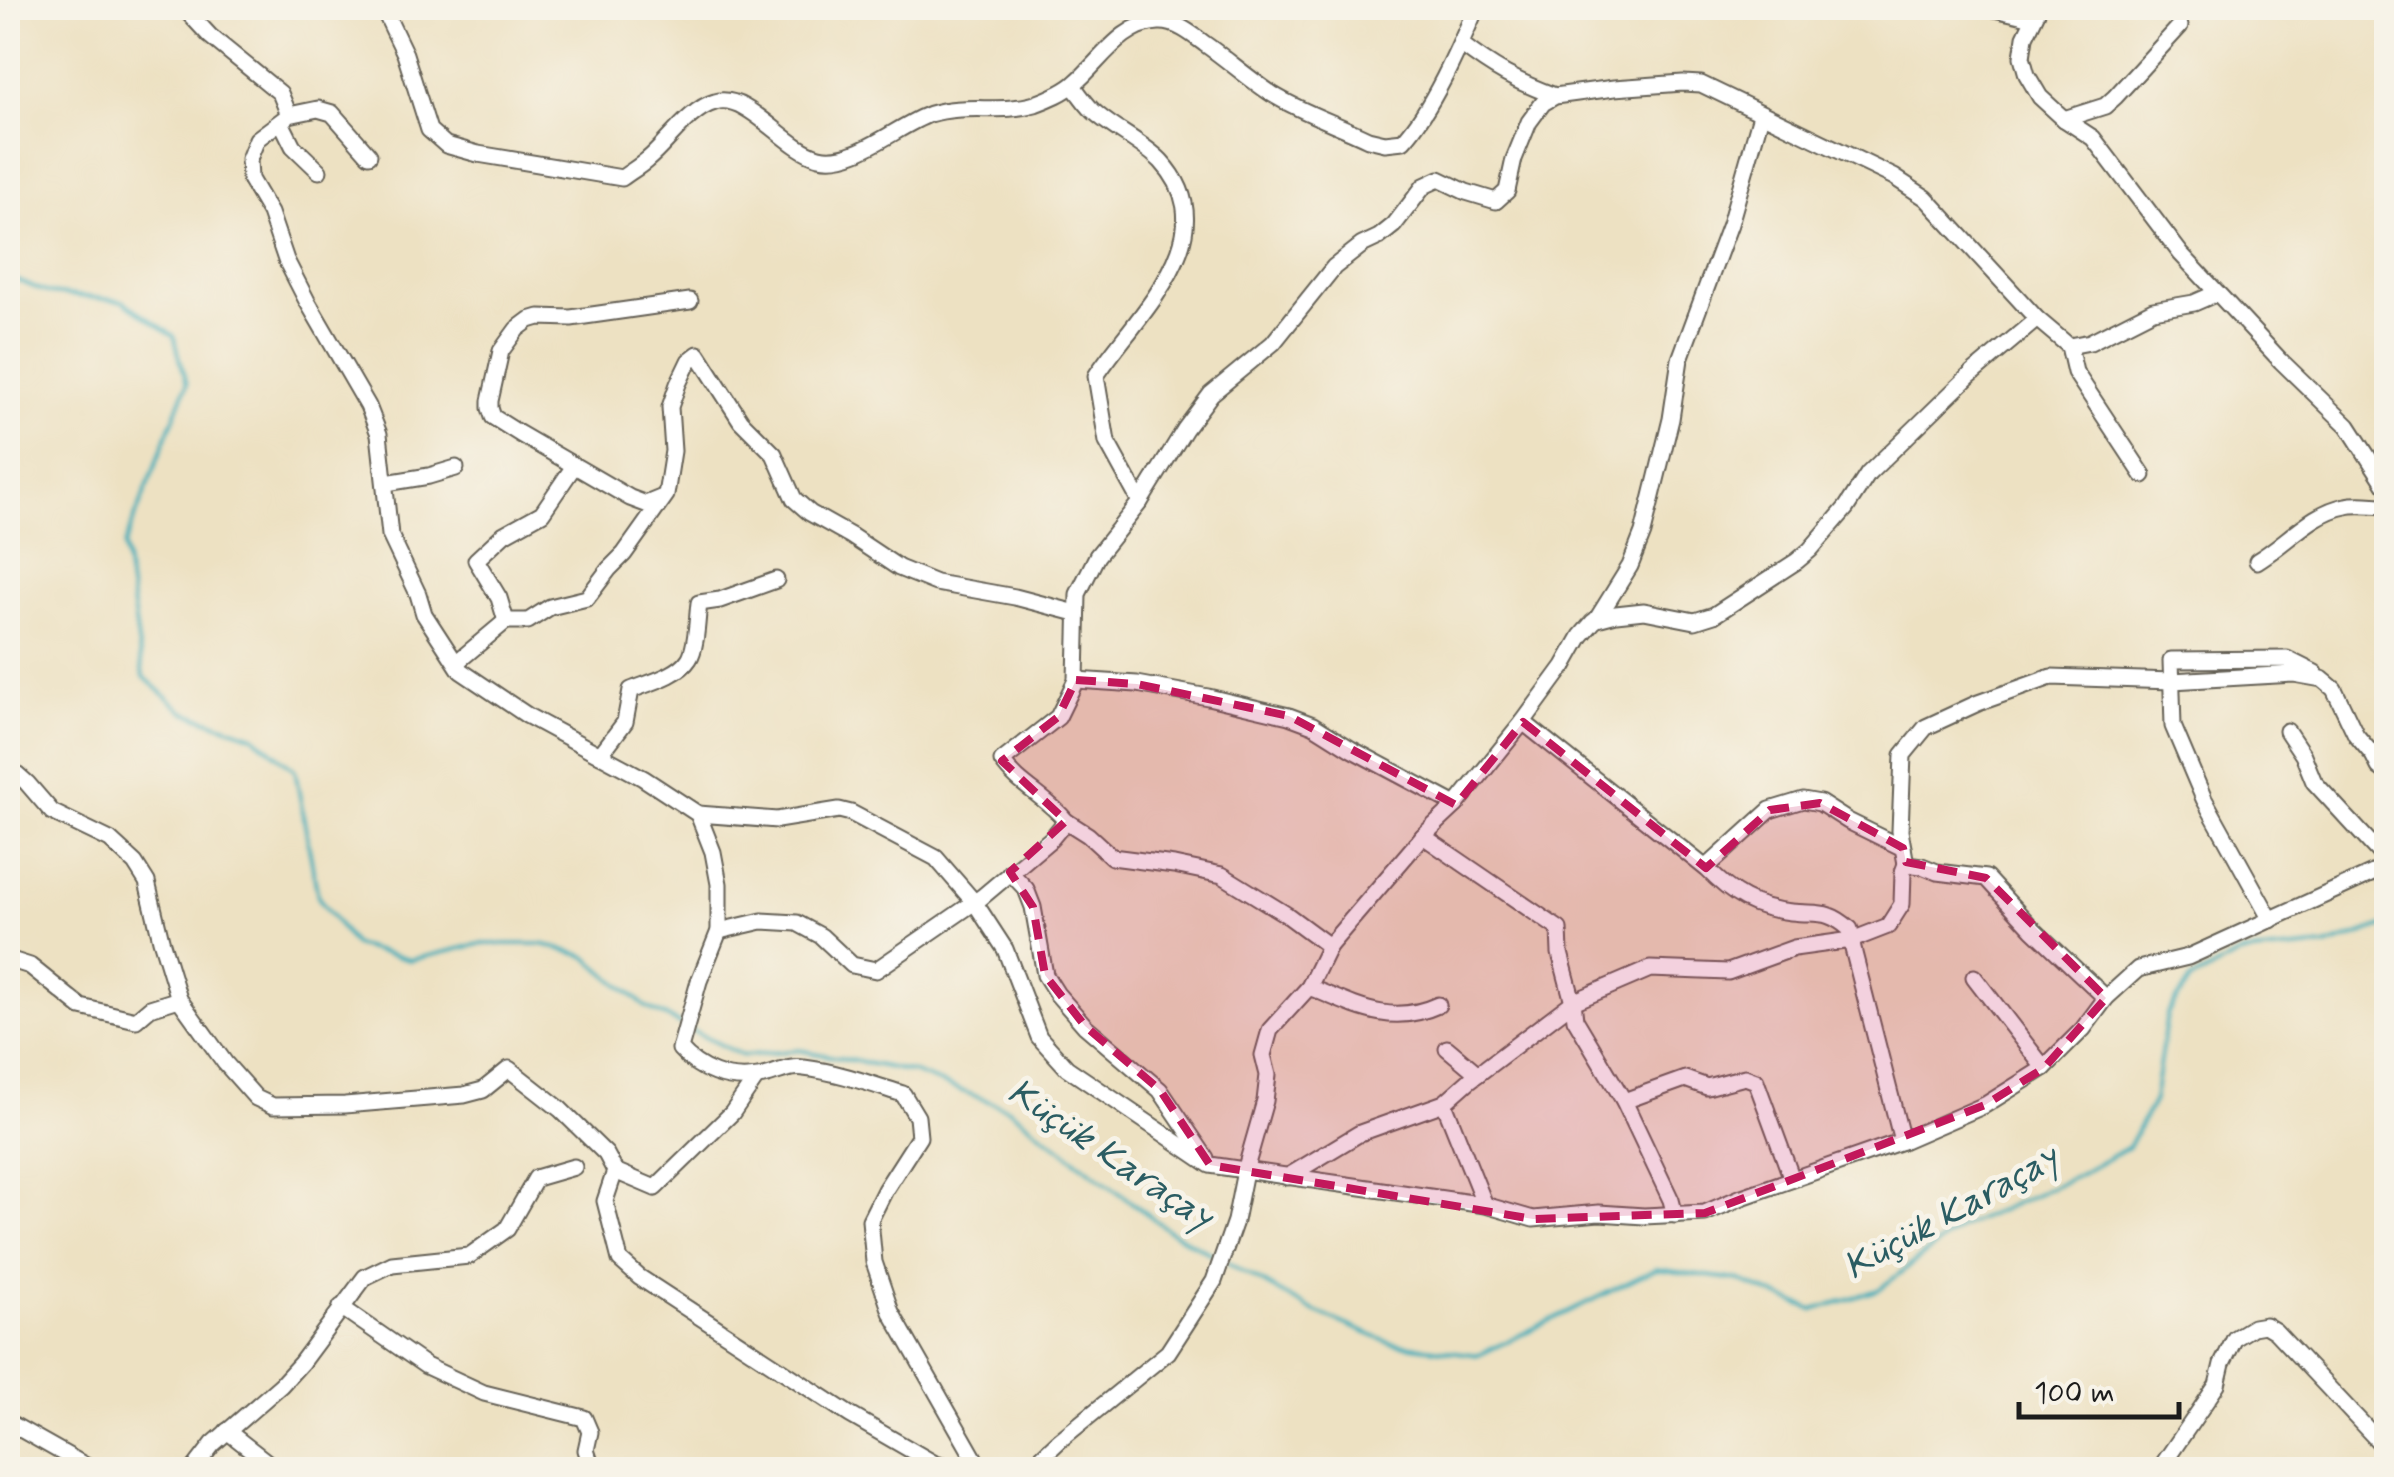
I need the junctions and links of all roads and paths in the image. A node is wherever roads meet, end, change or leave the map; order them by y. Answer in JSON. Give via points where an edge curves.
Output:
{"nodes":[{"id":1,"x":184,"y":8,"type":"edge"},
{"id":2,"x":383,"y":8,"type":"edge"},
{"id":3,"x":1476,"y":8,"type":"edge"},
{"id":4,"x":1990,"y":8,"type":"edge"},
{"id":5,"x":2036,"y":13,"type":"edge"},
{"id":6,"x":2180,"y":26,"type":"dead end"},
{"id":7,"x":1461,"y":44,"type":"junction"},
{"id":8,"x":1073,"y":86,"type":"junction"},
{"id":9,"x":1555,"y":96,"type":"junction"},
{"id":10,"x":1761,"y":115,"type":"junction"},
{"id":11,"x":285,"y":119,"type":"junction"},
{"id":12,"x":2064,"y":119,"type":"junction"},
{"id":13,"x":369,"y":156,"type":"dead end"},
{"id":14,"x":319,"y":170,"type":"dead end"},
{"id":15,"x":2216,"y":293,"type":"junction"},
{"id":16,"x":690,"y":301,"type":"dead end"},
{"id":17,"x":2037,"y":319,"type":"junction"},
{"id":18,"x":2069,"y":346,"type":"junction"},
{"id":19,"x":574,"y":466,"type":"junction"},
{"id":20,"x":456,"y":468,"type":"dead end"},
{"id":21,"x":2143,"y":475,"type":"dead end"},
{"id":22,"x":386,"y":483,"type":"junction"},
{"id":23,"x":2386,"y":485,"type":"edge"},
{"id":24,"x":666,"y":495,"type":"junction"},
{"id":25,"x":1140,"y":502,"type":"junction"},
{"id":26,"x":2386,"y":506,"type":"edge"},
{"id":27,"x":2256,"y":561,"type":"dead end"},
{"id":28,"x":776,"y":580,"type":"dead end"},
{"id":29,"x":1076,"y":613,"type":"junction"},
{"id":30,"x":1598,"y":619,"type":"junction"},
{"id":31,"x":506,"y":621,"type":"junction"},
{"id":32,"x":457,"y":662,"type":"junction"},
{"id":33,"x":1076,"y":680,"type":"junction"},
{"id":34,"x":2172,"y":682,"type":"junction"},
{"id":35,"x":1523,"y":722,"type":"junction"},
{"id":36,"x":2288,"y":731,"type":"dead end"},
{"id":37,"x":600,"y":755,"type":"junction"},
{"id":38,"x":8,"y":766,"type":"edge"},
{"id":39,"x":2386,"y":772,"type":"edge"},
{"id":40,"x":1456,"y":805,"type":"junction"},
{"id":41,"x":698,"y":814,"type":"junction"},
{"id":42,"x":1066,"y":822,"type":"junction"},
{"id":43,"x":1422,"y":836,"type":"junction"},
{"id":44,"x":1905,"y":856,"type":"junction"},
{"id":45,"x":2386,"y":863,"type":"edge"},
{"id":46,"x":1706,"y":868,"type":"junction"},
{"id":47,"x":1010,"y":872,"type":"junction"},
{"id":48,"x":974,"y":903,"type":"junction"},
{"id":49,"x":2271,"y":920,"type":"junction"},
{"id":50,"x":719,"y":931,"type":"junction"},
{"id":51,"x":1852,"y":940,"type":"junction"},
{"id":52,"x":1329,"y":946,"type":"junction"},
{"id":53,"x":8,"y":960,"type":"edge"},
{"id":54,"x":1974,"y":978,"type":"dead end"},
{"id":55,"x":1309,"y":987,"type":"junction"},
{"id":56,"x":2106,"y":998,"type":"junction"},
{"id":57,"x":179,"y":999,"type":"junction"},
{"id":58,"x":1573,"y":1002,"type":"junction"},
{"id":59,"x":1438,"y":1005,"type":"dead end"},
{"id":60,"x":1447,"y":1048,"type":"dead end"},
{"id":61,"x":2044,"y":1068,"type":"junction"},
{"id":62,"x":1478,"y":1074,"type":"junction"},
{"id":63,"x":756,"y":1078,"type":"junction"},
{"id":64,"x":1624,"y":1101,"type":"junction"},
{"id":65,"x":1444,"y":1103,"type":"junction"},
{"id":66,"x":1902,"y":1141,"type":"junction"},
{"id":67,"x":1210,"y":1165,"type":"junction"},
{"id":68,"x":574,"y":1167,"type":"dead end"},
{"id":69,"x":1245,"y":1170,"type":"junction"},
{"id":70,"x":615,"y":1171,"type":"junction"},
{"id":71,"x":1287,"y":1178,"type":"junction"},
{"id":72,"x":1792,"y":1179,"type":"junction"},
{"id":73,"x":1485,"y":1205,"type":"junction"},
{"id":74,"x":1674,"y":1214,"type":"junction"},
{"id":75,"x":341,"y":1307,"type":"junction"},
{"id":76,"x":8,"y":1422,"type":"edge"},
{"id":77,"x":227,"y":1431,"type":"junction"},
{"id":78,"x":2386,"y":1448,"type":"edge"},
{"id":79,"x":94,"y":1470,"type":"edge"},
{"id":80,"x":193,"y":1470,"type":"edge"},
{"id":81,"x":277,"y":1470,"type":"edge"},
{"id":82,"x":604,"y":1470,"type":"edge"},
{"id":83,"x":958,"y":1470,"type":"edge"},
{"id":84,"x":981,"y":1470,"type":"edge"},
{"id":85,"x":1028,"y":1470,"type":"edge"},
{"id":86,"x":2159,"y":1470,"type":"edge"}],
"edges":[{"from":1,"to":11,"type":"street","via":[[280,94]]},
{"from":2,"to":8,"type":"street","via":[[429,130],[446,145],[622,178],[717,100],[734,102],[820,158],[866,148],[927,115],[1028,106]]},
{"from":3,"to":7,"type":"street"},
{"from":4,"to":5,"type":"street"},
{"from":5,"to":12,"type":"street","via":[[2022,57],[2040,97]]},
{"from":6,"to":12,"type":"street","via":[[2115,98]]},
{"from":7,"to":8,"type":"street","via":[[1416,128],[1403,141],[1385,143],[1274,95],[1184,28],[1160,21],[1135,28]]},
{"from":7,"to":9,"type":"street","via":[[1492,68]]},
{"from":8,"to":25,"type":"street","via":[[1094,113],[1159,159],[1185,203],[1172,271],[1096,376],[1107,442]]},
{"from":9,"to":10,"type":"street","via":[[1684,82]]},
{"from":9,"to":25,"type":"street","via":[[1528,122],[1507,192],[1496,201],[1439,179],[1424,186],[1394,225],[1334,267],[1273,343],[1211,394]]},
{"from":10,"to":17,"type":"street","via":[[1926,198]]},
{"from":10,"to":30,"type":"street","via":[[1680,359],[1643,533]]},
{"from":11,"to":13,"type":"street","via":[[318,109],[332,112]]},
{"from":11,"to":14,"type":"street","via":[[293,146]]},
{"from":11,"to":22,"type":"street","via":[[258,139],[250,179],[307,301],[368,406]]},
{"from":12,"to":15,"type":"street","via":[[2094,138]]},
{"from":15,"to":18,"type":"street","via":[[2153,310]]},
{"from":15,"to":23,"type":"street","via":[[2348,426]]},
{"from":16,"to":19,"type":"street","via":[[539,317],[517,328],[501,351],[490,408],[494,417]]},
{"from":17,"to":18,"type":"street"},
{"from":17,"to":30,"type":"street","via":[[1868,474],[1797,561],[1695,621],[1644,611]]},
{"from":18,"to":21,"type":"street","via":[[2075,372]]},
{"from":19,"to":24,"type":"street","via":[[646,504]]},
{"from":19,"to":31,"type":"street","via":[[542,514],[504,534],[476,560]]},
{"from":20,"to":22,"type":"street"},
{"from":22,"to":32,"type":"street","via":[[390,535],[424,614]]},
{"from":24,"to":29,"type":"street","via":[[670,407],[698,354],[810,512],[899,568],[936,583]]},
{"from":24,"to":31,"type":"street","via":[[586,598],[528,621]]},
{"from":25,"to":29,"type":"street","via":[[1097,556]]},
{"from":26,"to":27,"type":"street","via":[[2347,505],[2320,515]]},
{"from":28,"to":37,"type":"street","via":[[699,603],[690,659],[631,690],[626,722]]},
{"from":29,"to":33,"type":"street"},
{"from":30,"to":35,"type":"street"},
{"from":31,"to":32,"type":"street"},
{"from":32,"to":37,"type":"street","via":[[528,716]]},
{"from":33,"to":40,"type":"street","via":[[1137,684],[1288,716]]},
{"from":33,"to":42,"type":"street","via":[[1058,717],[1002,761]]},
{"from":34,"to":39,"type":"street","via":[[2294,674],[2322,679]]},
{"from":34,"to":44,"type":"street","via":[[2051,677],[1926,727],[1903,755]]},
{"from":34,"to":49,"type":"street","via":[[2173,726],[2191,771]]},
{"from":35,"to":40,"type":"street"},
{"from":35,"to":46,"type":"street"},
{"from":36,"to":45,"type":"street","via":[[2314,782]]},
{"from":37,"to":41,"type":"street"},
{"from":38,"to":57,"type":"street","via":[[52,812],[110,840],[135,863],[148,882]]},
{"from":40,"to":43,"type":"street"},
{"from":41,"to":48,"type":"street","via":[[777,820],[851,813],[936,858]]},
{"from":41,"to":50,"type":"street","via":[[714,852]]},
{"from":42,"to":47,"type":"street"},
{"from":42,"to":52,"type":"street","via":[[1112,857],[1222,875]]},
{"from":43,"to":52,"type":"street"},
{"from":43,"to":58,"type":"street","via":[[1559,928]]},
{"from":44,"to":46,"type":"street","via":[[1820,803],[1804,800],[1770,810]]},
{"from":44,"to":51,"type":"street","via":[[1902,904],[1888,926]]},
{"from":44,"to":56,"type":"street","via":[[1937,872],[1986,878]]},
{"from":45,"to":49,"type":"street"},
{"from":46,"to":51,"type":"street","via":[[1725,888],[1767,908],[1834,915],[1850,928]]},
{"from":47,"to":48,"type":"street"},
{"from":47,"to":67,"type":"street","via":[[1033,907],[1045,975],[1057,994],[1160,1090]]},
{"from":48,"to":50,"type":"street","via":[[876,970],[852,964],[797,923],[762,921]]},
{"from":48,"to":67,"type":"street","via":[[1005,950],[1039,1037],[1068,1068]]},
{"from":49,"to":56,"type":"street","via":[[2188,958],[2138,969]]},
{"from":50,"to":63,"type":"street","via":[[680,1049],[703,1069]]},
{"from":51,"to":58,"type":"street","via":[[1794,948],[1728,972],[1650,969]]},
{"from":51,"to":66,"type":"street"},
{"from":52,"to":55,"type":"street"},
{"from":53,"to":57,"type":"street","via":[[30,966],[81,1006],[136,1020]]},
{"from":54,"to":61,"type":"street"},
{"from":55,"to":59,"type":"street","via":[[1385,1015]]},
{"from":55,"to":69,"type":"street","via":[[1270,1030],[1266,1101]]},
{"from":56,"to":61,"type":"street"},
{"from":57,"to":70,"type":"street","via":[[224,1063],[256,1098],[274,1106],[464,1095],[483,1090],[509,1069],[572,1120]]},
{"from":58,"to":62,"type":"street"},
{"from":58,"to":64,"type":"street","via":[[1575,1019]]},
{"from":60,"to":62,"type":"street"},
{"from":61,"to":66,"type":"street","via":[[1985,1105]]},
{"from":62,"to":65,"type":"street"},
{"from":63,"to":70,"type":"street","via":[[732,1113],[655,1188]]},
{"from":63,"to":84,"type":"street","via":[[798,1066],[904,1094],[919,1138],[870,1220],[874,1262],[891,1312]]},
{"from":64,"to":72,"type":"street","via":[[1686,1080],[1708,1087],[1756,1080]]},
{"from":64,"to":74,"type":"street"},
{"from":65,"to":71,"type":"street","via":[[1360,1133]]},
{"from":65,"to":73,"type":"street"},
{"from":66,"to":72,"type":"street"},
{"from":67,"to":69,"type":"street"},
{"from":68,"to":75,"type":"street","via":[[536,1178],[507,1229],[469,1256],[392,1264],[365,1277]]},
{"from":69,"to":71,"type":"street"},
{"from":69,"to":85,"type":"street","via":[[1214,1281],[1168,1352]]},
{"from":70,"to":83,"type":"street","via":[[605,1202],[620,1260],[639,1277],[850,1415],[935,1464]]},
{"from":71,"to":73,"type":"street"},
{"from":72,"to":74,"type":"street","via":[[1705,1213]]},
{"from":73,"to":74,"type":"street","via":[[1533,1219]]},
{"from":75,"to":77,"type":"street","via":[[281,1385]]},
{"from":75,"to":82,"type":"street","via":[[426,1366],[484,1393],[584,1418],[590,1465]]},
{"from":76,"to":79,"type":"street"},
{"from":77,"to":80,"type":"street"},
{"from":77,"to":81,"type":"street"},
{"from":78,"to":86,"type":"street","via":[[2266,1325],[2235,1338],[2217,1385]]}]}
